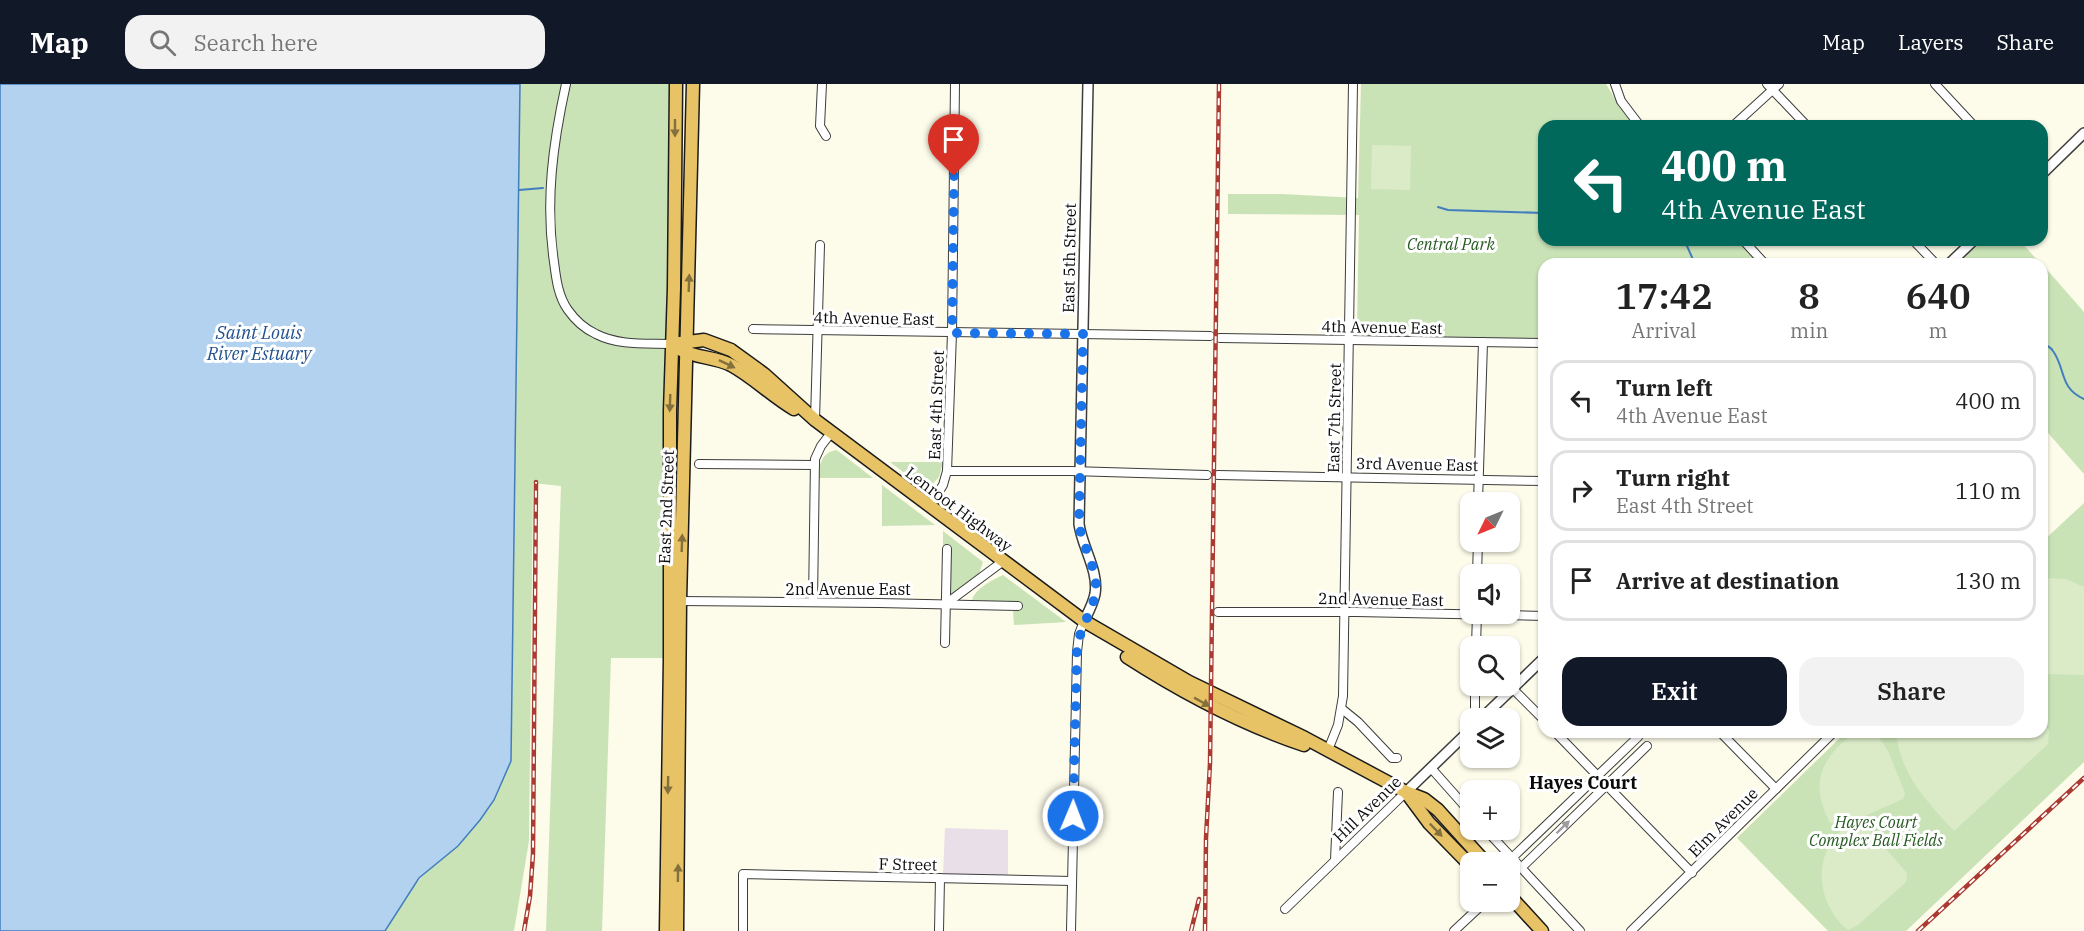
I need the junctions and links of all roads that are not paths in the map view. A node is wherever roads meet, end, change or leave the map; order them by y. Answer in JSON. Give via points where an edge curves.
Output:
{"nodes":[{"id":1,"x":566,"y":84,"type":"edge"},
{"id":2,"x":676,"y":84,"type":"edge"},
{"id":3,"x":693,"y":84,"type":"edge"},
{"id":4,"x":822,"y":84,"type":"edge"},
{"id":5,"x":955,"y":84,"type":"edge"},
{"id":6,"x":1088,"y":84,"type":"edge"},
{"id":7,"x":1353,"y":84,"type":"edge"},
{"id":8,"x":1615,"y":84,"type":"edge"},
{"id":9,"x":1935,"y":84,"type":"edge"},
{"id":10,"x":1773,"y":86,"type":"edge"},
{"id":11,"x":1636,"y":120,"type":"edge"},
{"id":12,"x":1739,"y":120,"type":"edge"},
{"id":13,"x":1802,"y":120,"type":"edge"},
{"id":14,"x":1968,"y":120,"type":"edge"},
{"id":15,"x":2084,"y":133,"type":"edge"},
{"id":16,"x":826,"y":136,"type":"dead end"},
{"id":17,"x":2048,"y":168,"type":"edge"},
{"id":18,"x":820,"y":246,"type":"dead end"},
{"id":19,"x":1749,"y":246,"type":"edge"},
{"id":20,"x":1919,"y":246,"type":"edge"},
{"id":21,"x":1968,"y":246,"type":"edge"},
{"id":22,"x":1760,"y":258,"type":"edge"},
{"id":23,"x":1930,"y":258,"type":"edge"},
{"id":24,"x":1955,"y":258,"type":"edge"},
{"id":25,"x":753,"y":329,"type":"dead end"},
{"id":26,"x":818,"y":330,"type":"junction"},
{"id":27,"x":952,"y":333,"type":"junction"},
{"id":28,"x":1083,"y":334,"type":"junction"},
{"id":29,"x":1210,"y":336,"type":"dead end"},
{"id":30,"x":1220,"y":338,"type":"dead end"},
{"id":31,"x":1349,"y":340,"type":"junction"},
{"id":32,"x":1483,"y":342,"type":"junction"},
{"id":33,"x":1538,"y":343,"type":"edge"},
{"id":34,"x":672,"y":344,"type":"junction"},
{"id":35,"x":686,"y":347,"type":"junction"},
{"id":36,"x":815,"y":420,"type":"junction"},
{"id":37,"x":831,"y":433,"type":"junction"},
{"id":38,"x":699,"y":464,"type":"dead end"},
{"id":39,"x":815,"y":465,"type":"junction"},
{"id":40,"x":947,"y":471,"type":"junction"},
{"id":41,"x":1080,"y":471,"type":"junction"},
{"id":42,"x":1207,"y":474,"type":"dead end"},
{"id":43,"x":1218,"y":475,"type":"dead end"},
{"id":44,"x":1346,"y":477,"type":"junction"},
{"id":45,"x":1479,"y":479,"type":"junction"},
{"id":46,"x":1538,"y":481,"type":"edge"},
{"id":47,"x":1478,"y":492,"type":"edge"},
{"id":48,"x":929,"y":507,"type":"junction"},
{"id":49,"x":947,"y":549,"type":"dead end"},
{"id":50,"x":1002,"y":562,"type":"junction"},
{"id":51,"x":675,"y":601,"type":"junction"},
{"id":52,"x":813,"y":602,"type":"junction"},
{"id":53,"x":946,"y":604,"type":"junction"},
{"id":54,"x":1018,"y":606,"type":"dead end"},
{"id":55,"x":1218,"y":612,"type":"dead end"},
{"id":56,"x":1344,"y":612,"type":"junction"},
{"id":57,"x":1460,"y":614,"type":"edge"},
{"id":58,"x":1520,"y":615,"type":"edge"},
{"id":59,"x":1538,"y":616,"type":"edge"},
{"id":60,"x":1084,"y":621,"type":"junction"},
{"id":61,"x":945,"y":643,"type":"dead end"},
{"id":62,"x":1538,"y":664,"type":"edge"},
{"id":63,"x":1520,"y":682,"type":"edge"},
{"id":64,"x":1506,"y":696,"type":"edge"},
{"id":65,"x":1520,"y":696,"type":"edge"},
{"id":66,"x":1493,"y":708,"type":"edge"},
{"id":67,"x":1342,"y":709,"type":"junction"},
{"id":68,"x":1538,"y":714,"type":"edge"},
{"id":69,"x":1561,"y":738,"type":"edge"},
{"id":70,"x":1637,"y":738,"type":"edge"},
{"id":71,"x":1726,"y":738,"type":"edge"},
{"id":72,"x":1828,"y":738,"type":"edge"},
{"id":73,"x":1460,"y":740,"type":"edge"},
{"id":74,"x":1647,"y":746,"type":"dead end"},
{"id":75,"x":1328,"y":750,"type":"junction"},
{"id":76,"x":1397,"y":758,"type":"dead end"},
{"id":77,"x":1431,"y":768,"type":"junction"},
{"id":78,"x":1598,"y":776,"type":"junction"},
{"id":79,"x":1607,"y":785,"type":"junction"},
{"id":80,"x":1776,"y":789,"type":"junction"},
{"id":81,"x":1338,"y":792,"type":"dead end"},
{"id":82,"x":1406,"y":792,"type":"junction"},
{"id":83,"x":1460,"y":801,"type":"edge"},
{"id":84,"x":1495,"y":840,"type":"edge"},
{"id":85,"x":1476,"y":852,"type":"edge"},
{"id":86,"x":1506,"y":852,"type":"edge"},
{"id":87,"x":1518,"y":852,"type":"edge"},
{"id":88,"x":1460,"y":855,"type":"edge"},
{"id":89,"x":1335,"y":860,"type":"junction"},
{"id":90,"x":1521,"y":868,"type":"joint"},
{"id":91,"x":1692,"y":873,"type":"junction"},
{"id":92,"x":940,"y":878,"type":"junction"},
{"id":93,"x":1072,"y":881,"type":"junction"},
{"id":94,"x":1520,"y":907,"type":"edge"},
{"id":95,"x":1285,"y":909,"type":"dead end"},
{"id":96,"x":1474,"y":912,"type":"edge"},
{"id":97,"x":666,"y":931,"type":"edge"},
{"id":98,"x":677,"y":931,"type":"edge"},
{"id":99,"x":743,"y":931,"type":"edge"},
{"id":100,"x":939,"y":931,"type":"edge"},
{"id":101,"x":1071,"y":931,"type":"edge"},
{"id":102,"x":1454,"y":931,"type":"edge"},
{"id":103,"x":1542,"y":931,"type":"edge"},
{"id":104,"x":1580,"y":931,"type":"edge"},
{"id":105,"x":1630,"y":931,"type":"edge"}],
"edges":[{"from":1,"to":34,"type":"street","via":[[555,134],[549,201],[552,253],[562,300],[576,320],[601,337],[621,342]]},
{"from":2,"to":34,"type":"highway","name":"East 2nd Street","one_way":true},
{"from":35,"to":3,"type":"highway","name":"East 2nd Street","one_way":true},
{"from":4,"to":16,"type":"street","via":[[820,126]]},
{"from":5,"to":27,"type":"street","name":"East 4th Street"},
{"from":6,"to":28,"type":"street","name":"East 5th Street"},
{"from":7,"to":31,"type":"street","name":"East 7th Street"},
{"from":8,"to":11,"type":"street"},
{"from":9,"to":14,"type":"street"},
{"from":10,"to":12,"type":"street"},
{"from":10,"to":13,"type":"street"},
{"from":15,"to":17,"type":"street"},
{"from":18,"to":26,"type":"street"},
{"from":19,"to":22,"type":"street"},
{"from":20,"to":23,"type":"street"},
{"from":21,"to":24,"type":"street"},
{"from":25,"to":26,"type":"street","name":"4th Avenue East"},
{"from":26,"to":27,"type":"street","name":"4th Avenue East"},
{"from":26,"to":36,"type":"street"},
{"from":27,"to":28,"type":"street","name":"4th Avenue East"},
{"from":27,"to":40,"type":"street","name":"East 4th Street"},
{"from":28,"to":29,"type":"street","name":"4th Avenue East"},
{"from":28,"to":41,"type":"street","name":"East 5th Street"},
{"from":30,"to":31,"type":"street","name":"4th Avenue East"},
{"from":31,"to":32,"type":"street","name":"4th Avenue East"},
{"from":31,"to":44,"type":"street","name":"East 7th Street"},
{"from":32,"to":33,"type":"street","name":"4th Avenue East"},
{"from":32,"to":45,"type":"street"},
{"from":34,"to":35,"type":"highway","name":"Lenroot Highway"},
{"from":34,"to":51,"type":"highway","name":"East 2nd Street","one_way":true},
{"from":35,"to":36,"type":"highway","name":"Lenroot Highway","via":[[734,367],[788,406]]},
{"from":51,"to":35,"type":"highway","name":"East 2nd Street","one_way":true},
{"from":36,"to":37,"type":"highway","name":"Lenroot Highway"},
{"from":37,"to":39,"type":"street","via":[[818,451]]},
{"from":37,"to":48,"type":"highway","name":"Lenroot Highway"},
{"from":38,"to":39,"type":"street"},
{"from":39,"to":52,"type":"street"},
{"from":40,"to":41,"type":"street"},
{"from":40,"to":48,"type":"street","name":"East 4th Street"},
{"from":41,"to":42,"type":"street"},
{"from":41,"to":60,"type":"street","name":"East 5th Street","via":[[1079,524],[1096,587]]},
{"from":43,"to":44,"type":"street","name":"3rd Avenue East"},
{"from":44,"to":45,"type":"street","name":"3rd Avenue East"},
{"from":44,"to":56,"type":"street","name":"East 7th Street"},
{"from":45,"to":46,"type":"street","name":"3rd Avenue East"},
{"from":45,"to":47,"type":"street"},
{"from":48,"to":50,"type":"highway","name":"Lenroot Highway"},
{"from":49,"to":53,"type":"street"},
{"from":50,"to":53,"type":"street"},
{"from":50,"to":60,"type":"highway","name":"Lenroot Highway"},
{"from":51,"to":52,"type":"street","name":"2nd Avenue East"},
{"from":51,"to":97,"type":"highway","name":"East 2nd Street","one_way":true},
{"from":98,"to":51,"type":"highway","name":"East 2nd Street","one_way":true},
{"from":52,"to":53,"type":"street","name":"2nd Avenue East"},
{"from":53,"to":54,"type":"street","name":"2nd Avenue East"},
{"from":53,"to":61,"type":"street"},
{"from":55,"to":56,"type":"street","name":"2nd Avenue East"},
{"from":56,"to":57,"type":"street","name":"2nd Avenue East"},
{"from":56,"to":67,"type":"street","name":"East 7th Street"},
{"from":58,"to":59,"type":"street","name":"2nd Avenue East"},
{"from":60,"to":75,"type":"highway","name":"Lenroot Highway","via":[[1121,653],[1211,707],[1266,732]]},
{"from":60,"to":93,"type":"street","name":"East 5th Street","via":[[1077,652]]},
{"from":62,"to":63,"type":"street"},
{"from":64,"to":66,"type":"street"},
{"from":65,"to":68,"type":"street"},
{"from":67,"to":75,"type":"street","name":"East 7th Street"},
{"from":67,"to":76,"type":"street","via":[[1391,757]]},
{"from":69,"to":78,"type":"street"},
{"from":70,"to":78,"type":"street"},
{"from":71,"to":80,"type":"street"},
{"from":72,"to":80,"type":"street","name":"Elm Avenue"},
{"from":73,"to":77,"type":"street","name":"Hill Avenue"},
{"from":74,"to":79,"type":"street"},
{"from":75,"to":82,"type":"highway","name":"Lenroot Highway"},
{"from":77,"to":82,"type":"street","name":"Hill Avenue"},
{"from":77,"to":83,"type":"street"},
{"from":78,"to":79,"type":"street"},
{"from":78,"to":87,"type":"street"},
{"from":90,"to":79,"type":"street","one_way":true},
{"from":79,"to":91,"type":"street"},
{"from":80,"to":91,"type":"street","name":"Elm Avenue"},
{"from":81,"to":89,"type":"street"},
{"from":82,"to":85,"type":"highway","name":"Lenroot Highway","via":[[1438,810]]},
{"from":82,"to":88,"type":"highway","one_way":true},
{"from":82,"to":89,"type":"street","name":"Hill Avenue"},
{"from":84,"to":86,"type":"street"},
{"from":89,"to":95,"type":"street","name":"Hill Avenue"},
{"from":90,"to":104,"type":"street"},
{"from":91,"to":105,"type":"street","name":"Elm Avenue"},
{"from":92,"to":93,"type":"street","name":"F Street"},
{"from":92,"to":99,"type":"street","name":"F Street","via":[[743,874]]},
{"from":92,"to":100,"type":"street"},
{"from":93,"to":101,"type":"street","name":"East 5th Street"},
{"from":94,"to":103,"type":"highway"},
{"from":96,"to":102,"type":"street"}]}
